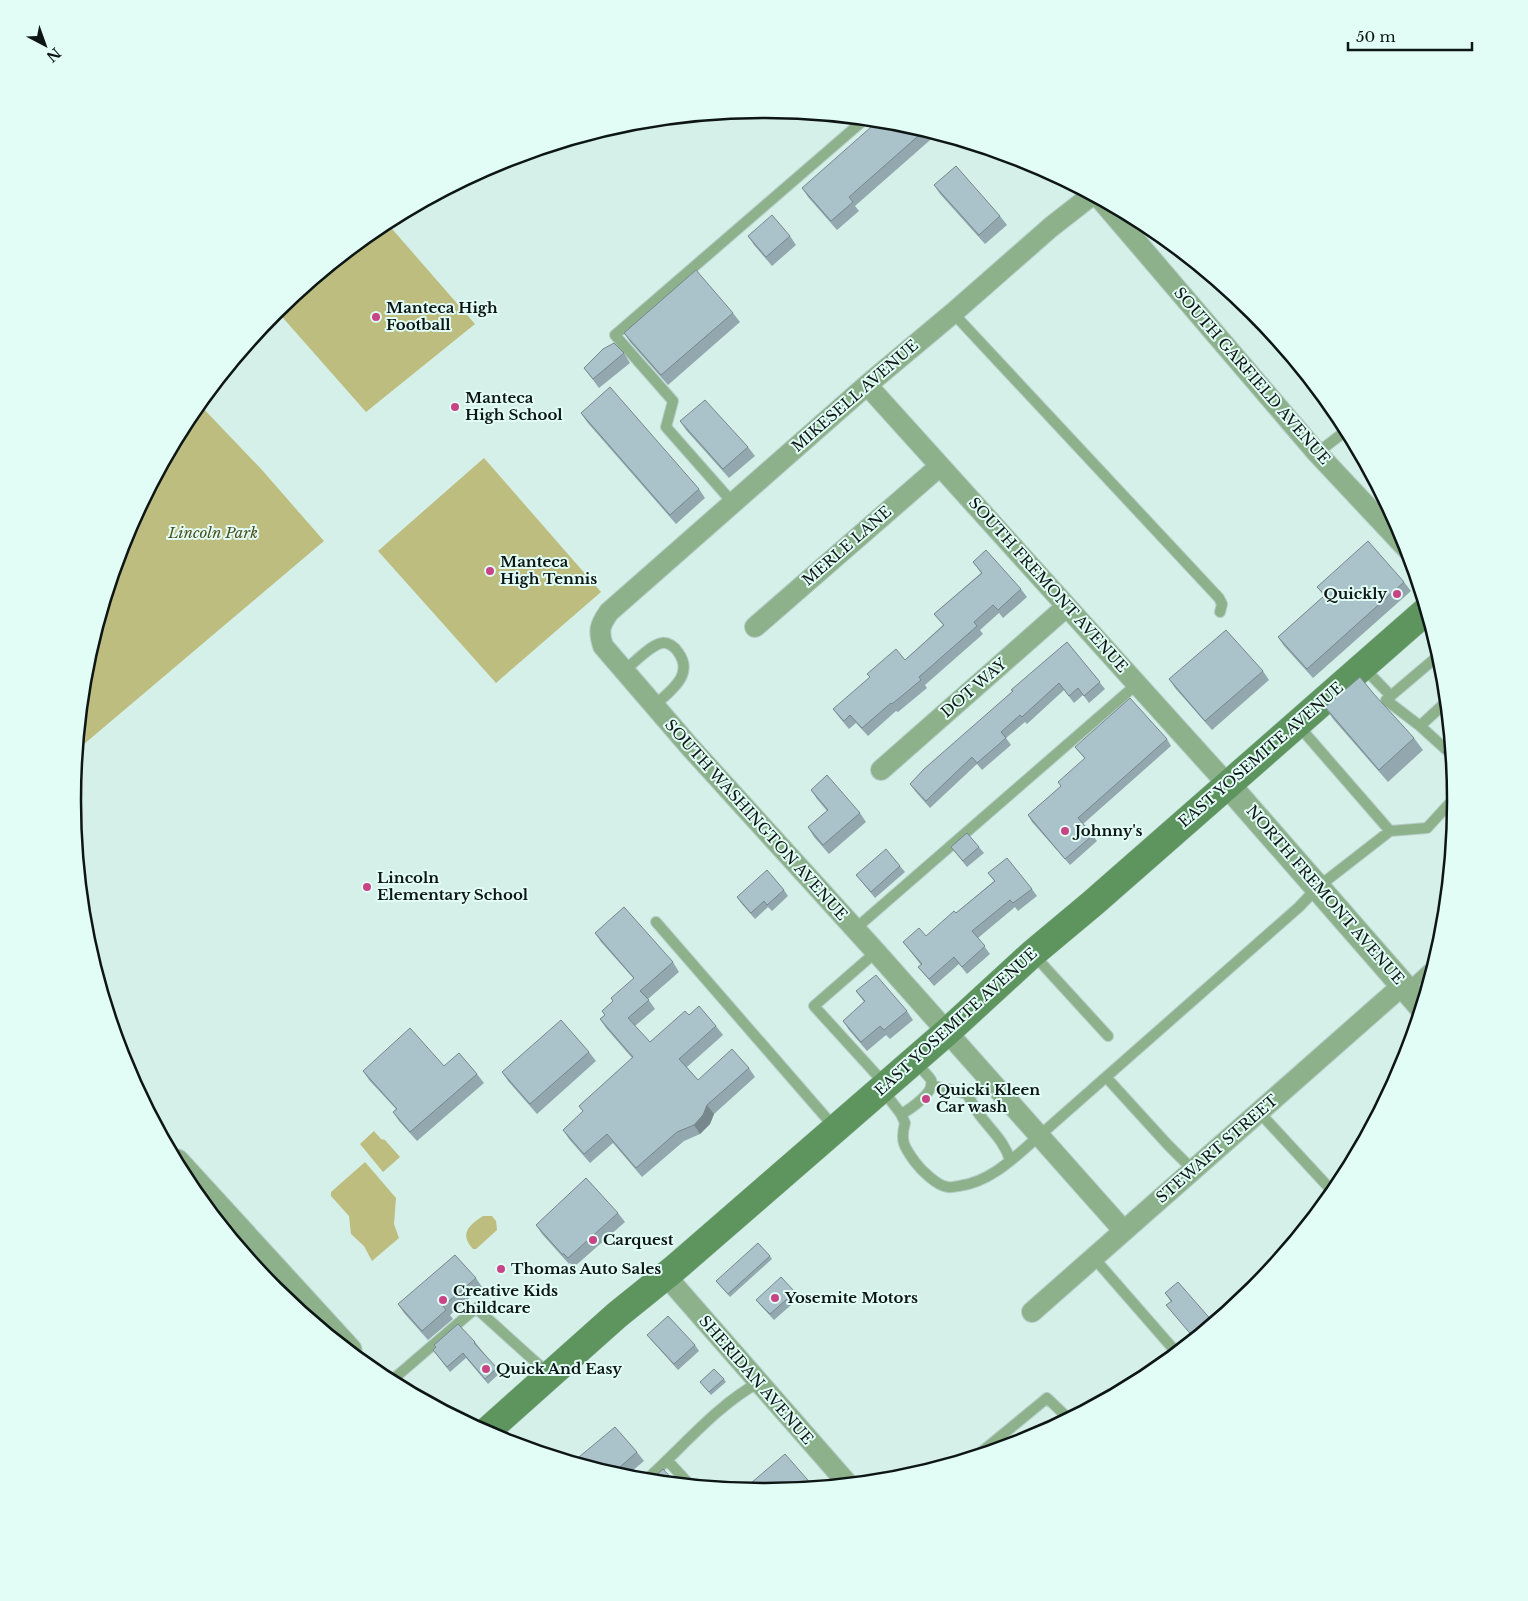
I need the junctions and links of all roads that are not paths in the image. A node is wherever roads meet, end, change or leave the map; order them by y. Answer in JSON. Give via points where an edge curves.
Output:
{"nodes":[{"id":1,"x":859,"y":125,"type":"edge"},
{"id":2,"x":1087,"y":199,"type":"edge"},
{"id":3,"x":1113,"y":214,"type":"edge"},
{"id":4,"x":953,"y":313,"type":"junction"},
{"id":5,"x":867,"y":385,"type":"junction"},
{"id":6,"x":1340,"y":435,"type":"edge"},
{"id":7,"x":1317,"y":453,"type":"junction"},
{"id":8,"x":940,"y":466,"type":"junction"},
{"id":9,"x":733,"y":503,"type":"junction"},
{"id":10,"x":1392,"y":532,"type":"edge"},
{"id":11,"x":622,"y":601,"type":"joint"},
{"id":12,"x":1066,"y":607,"type":"junction"},
{"id":13,"x":1220,"y":612,"type":"dead end"},
{"id":14,"x":1421,"y":616,"type":"edge"},
{"id":15,"x":755,"y":627,"type":"dead end"},
{"id":16,"x":1432,"y":661,"type":"edge"},
{"id":17,"x":1362,"y":666,"type":"junction"},
{"id":18,"x":624,"y":671,"type":"junction"},
{"id":19,"x":1137,"y":684,"type":"junction"},
{"id":20,"x":1391,"y":696,"type":"junction"},
{"id":21,"x":654,"y":706,"type":"junction"},
{"id":22,"x":1440,"y":707,"type":"edge"},
{"id":23,"x":1296,"y":724,"type":"junction"},
{"id":24,"x":1420,"y":726,"type":"junction"},
{"id":25,"x":1444,"y":748,"type":"edge"},
{"id":26,"x":881,"y":770,"type":"dead end"},
{"id":27,"x":1228,"y":785,"type":"junction"},
{"id":28,"x":1447,"y":806,"type":"edge"},
{"id":29,"x":1390,"y":831,"type":"junction"},
{"id":30,"x":1318,"y":887,"type":"junction"},
{"id":31,"x":656,"y":922,"type":"dead end"},
{"id":32,"x":855,"y":929,"type":"junction"},
{"id":33,"x":876,"y":952,"type":"junction"},
{"id":34,"x":1032,"y":954,"type":"junction"},
{"id":35,"x":1423,"y":977,"type":"edge"},
{"id":36,"x":1410,"y":993,"type":"edge"},
{"id":37,"x":947,"y":1032,"type":"junction"},
{"id":38,"x":1108,"y":1036,"type":"dead end"},
{"id":39,"x":914,"y":1060,"type":"junction"},
{"id":40,"x":1106,"y":1077,"type":"junction"},
{"id":41,"x":991,"y":1082,"type":"junction"},
{"id":42,"x":931,"y":1085,"type":"junction"},
{"id":43,"x":884,"y":1087,"type":"junction"},
{"id":44,"x":967,"y":1094,"type":"junction"},
{"id":45,"x":1259,"y":1112,"type":"junction"},
{"id":46,"x":901,"y":1114,"type":"junction"},
{"id":47,"x":836,"y":1128,"type":"junction"},
{"id":48,"x":1039,"y":1136,"type":"junction"},
{"id":49,"x":1010,"y":1160,"type":"junction"},
{"id":50,"x":1193,"y":1170,"type":"junction"},
{"id":51,"x":1328,"y":1186,"type":"edge"},
{"id":52,"x":205,"y":1193,"type":"edge"},
{"id":53,"x":1124,"y":1231,"type":"junction"},
{"id":54,"x":1094,"y":1258,"type":"junction"},
{"id":55,"x":666,"y":1276,"type":"junction"},
{"id":56,"x":1032,"y":1312,"type":"dead end"},
{"id":57,"x":322,"y":1321,"type":"edge"},
{"id":58,"x":1172,"y":1348,"type":"edge"},
{"id":59,"x":550,"y":1375,"type":"junction"},
{"id":60,"x":397,"y":1376,"type":"edge"},
{"id":61,"x":758,"y":1383,"type":"junction"},
{"id":62,"x":1064,"y":1414,"type":"edge"},
{"id":63,"x":492,"y":1426,"type":"edge"},
{"id":64,"x":991,"y":1444,"type":"edge"},
{"id":65,"x":668,"y":1460,"type":"junction"},
{"id":66,"x":653,"y":1474,"type":"edge"},
{"id":67,"x":684,"y":1478,"type":"edge"},
{"id":68,"x":843,"y":1478,"type":"edge"}],
"edges":[{"from":1,"to":9,"type":"lane","via":[[615,335],[672,401],[666,427]]},
{"from":2,"to":4,"type":"street","name":"MIKESELL AVENUE"},
{"from":3,"to":7,"type":"street","name":"SOUTH GARFIELD AVENUE"},
{"from":4,"to":5,"type":"street","name":"MIKESELL AVENUE"},
{"from":4,"to":13,"type":"lane","via":[[1219,598],[1222,604]]},
{"from":5,"to":8,"type":"street","name":"SOUTH FREMONT AVENUE"},
{"from":5,"to":9,"type":"street","name":"MIKESELL AVENUE"},
{"from":6,"to":7,"type":"lane"},
{"from":7,"to":10,"type":"street","name":"SOUTH GARFIELD AVENUE"},
{"from":8,"to":12,"type":"street","name":"SOUTH FREMONT AVENUE"},
{"from":8,"to":15,"type":"street","name":"MERLE LANE"},
{"from":9,"to":11,"type":"street","name":"MIKESELL AVENUE"},
{"from":11,"to":18,"type":"street","name":"SOUTH WASHINGTON AVENUE","via":[[602,623],[600,635],[603,646]]},
{"from":12,"to":19,"type":"street","name":"SOUTH FREMONT AVENUE"},
{"from":12,"to":26,"type":"street","name":"DOT WAY"},
{"from":14,"to":17,"type":"main road","name":"EAST YOSEMITE AVENUE"},
{"from":16,"to":20,"type":"lane"},
{"from":17,"to":20,"type":"lane"},
{"from":17,"to":23,"type":"main road","name":"EAST YOSEMITE AVENUE"},
{"from":18,"to":21,"type":"street","name":"SOUTH WASHINGTON AVENUE"},
{"from":18,"to":21,"type":"lane","via":[[664,642],[678,651],[683,662],[682,677]]},
{"from":19,"to":27,"type":"street","name":"SOUTH FREMONT AVENUE"},
{"from":19,"to":32,"type":"lane"},
{"from":20,"to":24,"type":"lane","via":[[1386,700]]},
{"from":21,"to":32,"type":"street","name":"SOUTH WASHINGTON AVENUE"},
{"from":22,"to":24,"type":"lane"},
{"from":23,"to":27,"type":"main road","name":"EAST YOSEMITE AVENUE"},
{"from":23,"to":29,"type":"lane"},
{"from":24,"to":25,"type":"lane"},
{"from":27,"to":30,"type":"street","name":"NORTH FREMONT AVENUE"},
{"from":27,"to":34,"type":"main road","name":"EAST YOSEMITE AVENUE"},
{"from":28,"to":29,"type":"lane","via":[[1427,828]]},
{"from":29,"to":30,"type":"lane"},
{"from":30,"to":36,"type":"street","name":"NORTH FREMONT AVENUE"},
{"from":30,"to":40,"type":"lane"},
{"from":31,"to":47,"type":"lane"},
{"from":32,"to":33,"type":"street","name":"SOUTH WASHINGTON AVENUE"},
{"from":33,"to":37,"type":"street","name":"SOUTH WASHINGTON AVENUE"},
{"from":33,"to":43,"type":"lane","via":[[814,1006]]},
{"from":34,"to":37,"type":"main road","name":"EAST YOSEMITE AVENUE"},
{"from":34,"to":38,"type":"lane"},
{"from":35,"to":36,"type":"lane"},
{"from":36,"to":45,"type":"street","name":"STEWART STREET"},
{"from":37,"to":39,"type":"main road","name":"EAST YOSEMITE AVENUE"},
{"from":37,"to":41,"type":"street","name":"SOUTH WASHINGTON AVENUE"},
{"from":39,"to":42,"type":"lane","via":[[931,1080]]},
{"from":39,"to":43,"type":"main road","name":"EAST YOSEMITE AVENUE"},
{"from":40,"to":48,"type":"lane"},
{"from":40,"to":50,"type":"lane"},
{"from":41,"to":44,"type":"lane","via":[[981,1090]]},
{"from":41,"to":48,"type":"street","name":"SOUTH WASHINGTON AVENUE"},
{"from":42,"to":44,"type":"lane"},
{"from":42,"to":46,"type":"lane","via":[[926,1095]]},
{"from":43,"to":46,"type":"lane"},
{"from":43,"to":47,"type":"main road","name":"EAST YOSEMITE AVENUE"},
{"from":44,"to":49,"type":"lane","via":[[980,1116],[1002,1140]]},
{"from":45,"to":50,"type":"street","name":"STEWART STREET"},
{"from":45,"to":51,"type":"lane"},
{"from":46,"to":49,"type":"lane","via":[[905,1123],[902,1134],[905,1149],[938,1184],[948,1187],[969,1184],[985,1178]]},
{"from":47,"to":55,"type":"main road","name":"EAST YOSEMITE AVENUE"},
{"from":48,"to":49,"type":"lane"},
{"from":48,"to":53,"type":"street","name":"SOUTH WASHINGTON AVENUE"},
{"from":50,"to":53,"type":"street","name":"STEWART STREET"},
{"from":52,"to":57,"type":"street"},
{"from":53,"to":54,"type":"street","name":"STEWART STREET"},
{"from":54,"to":56,"type":"street","name":"STEWART STREET"},
{"from":54,"to":58,"type":"lane"},
{"from":55,"to":59,"type":"main road","name":"EAST YOSEMITE AVENUE"},
{"from":55,"to":61,"type":"street","name":"SHERIDAN AVENUE"},
{"from":59,"to":60,"type":"lane","via":[[476,1308]]},
{"from":59,"to":63,"type":"main road","name":"EAST YOSEMITE AVENUE"},
{"from":61,"to":65,"type":"lane","via":[[695,1432]]},
{"from":61,"to":68,"type":"street","name":"SHERIDAN AVENUE"},
{"from":62,"to":64,"type":"lane","via":[[1047,1398]]},
{"from":65,"to":66,"type":"lane"},
{"from":65,"to":67,"type":"lane"}]}
